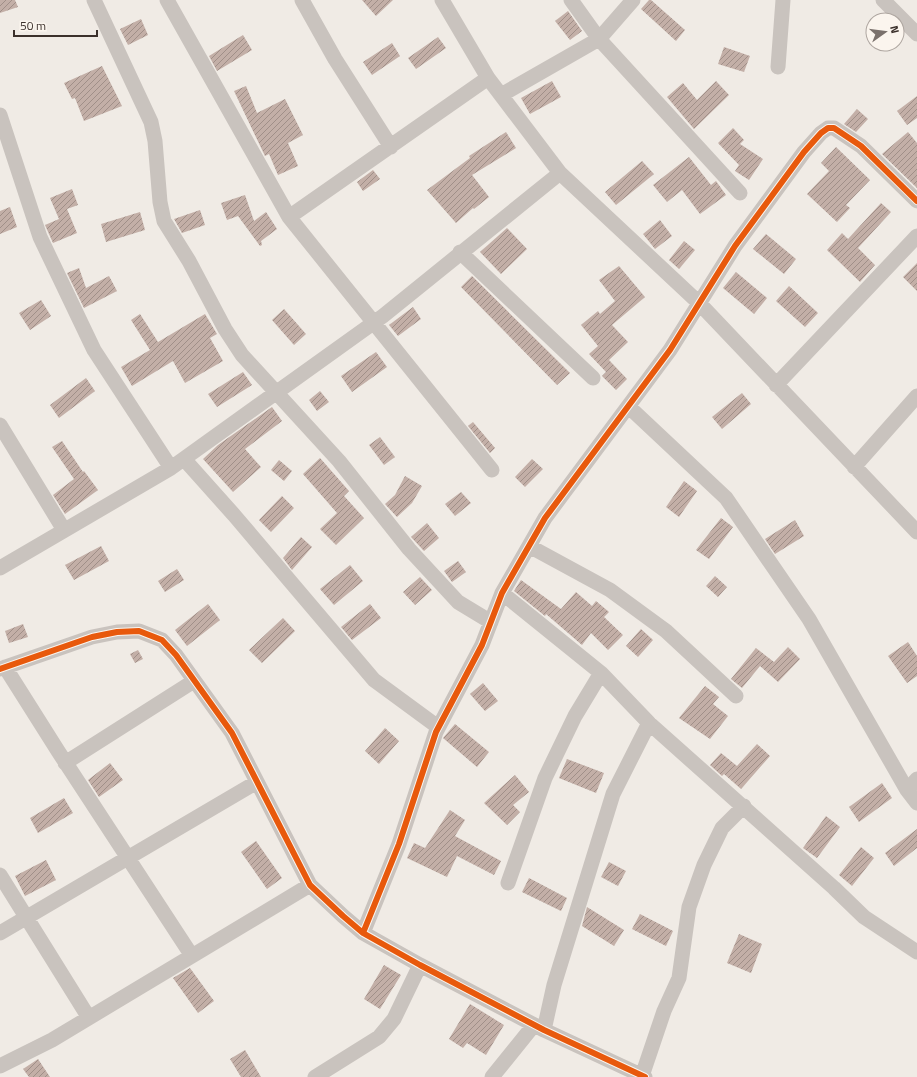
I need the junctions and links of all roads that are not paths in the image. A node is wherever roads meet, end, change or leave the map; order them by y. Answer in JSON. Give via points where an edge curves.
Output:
{"nodes":[{"id":1,"x":94,"y":0,"type":"edge"},
{"id":2,"x":167,"y":0,"type":"edge"},
{"id":3,"x":302,"y":0,"type":"edge"},
{"id":4,"x":442,"y":0,"type":"edge"},
{"id":5,"x":571,"y":0,"type":"edge"},
{"id":6,"x":633,"y":0,"type":"edge"},
{"id":7,"x":783,"y":0,"type":"edge"},
{"id":8,"x":883,"y":0,"type":"edge"},
{"id":9,"x":917,"y":34,"type":"edge"},
{"id":10,"x":599,"y":39,"type":"junction"},
{"id":11,"x":778,"y":67,"type":"dead end"},
{"id":12,"x":488,"y":78,"type":"junction"},
{"id":13,"x":501,"y":95,"type":"junction"},
{"id":14,"x":0,"y":115,"type":"edge"},
{"id":15,"x":391,"y":147,"type":"junction"},
{"id":16,"x":560,"y":173,"type":"junction"},
{"id":17,"x":740,"y":193,"type":"dead end"},
{"id":18,"x":917,"y":200,"type":"edge"},
{"id":19,"x":289,"y":218,"type":"junction"},
{"id":20,"x":917,"y":236,"type":"edge"},
{"id":21,"x":460,"y":252,"type":"junction"},
{"id":22,"x":698,"y":303,"type":"junction"},
{"id":23,"x":373,"y":324,"type":"junction"},
{"id":24,"x":593,"y":378,"type":"dead end"},
{"id":25,"x":776,"y":385,"type":"junction"},
{"id":26,"x":277,"y":392,"type":"junction"},
{"id":27,"x":917,"y":396,"type":"edge"},
{"id":28,"x":629,"y":407,"type":"junction"},
{"id":29,"x":2,"y":434,"type":"edge"},
{"id":30,"x":184,"y":459,"type":"junction"},
{"id":31,"x":854,"y":467,"type":"junction"},
{"id":32,"x":171,"y":468,"type":"junction"},
{"id":33,"x":492,"y":470,"type":"dead end"},
{"id":34,"x":64,"y":530,"type":"junction"},
{"id":35,"x":917,"y":532,"type":"edge"},
{"id":36,"x":529,"y":546,"type":"junction"},
{"id":37,"x":0,"y":568,"type":"edge"},
{"id":38,"x":502,"y":593,"type":"junction"},
{"id":39,"x":490,"y":622,"type":"junction"},
{"id":40,"x":3,"y":668,"type":"edge"},
{"id":41,"x":601,"y":672,"type":"junction"},
{"id":42,"x":194,"y":681,"type":"junction"},
{"id":43,"x":736,"y":696,"type":"dead end"},
{"id":44,"x":649,"y":722,"type":"junction"},
{"id":45,"x":438,"y":728,"type":"junction"},
{"id":46,"x":66,"y":762,"type":"junction"},
{"id":47,"x":257,"y":782,"type":"junction"},
{"id":48,"x":912,"y":784,"type":"edge"},
{"id":49,"x":917,"y":803,"type":"edge"},
{"id":50,"x":744,"y":806,"type":"junction"},
{"id":51,"x":127,"y":857,"type":"junction"},
{"id":52,"x":0,"y":875,"type":"edge"},
{"id":53,"x":508,"y":883,"type":"dead end"},
{"id":54,"x":310,"y":885,"type":"junction"},
{"id":55,"x":26,"y":917,"type":"junction"},
{"id":56,"x":0,"y":933,"type":"edge"},
{"id":57,"x":362,"y":933,"type":"junction"},
{"id":58,"x":917,"y":952,"type":"edge"},
{"id":59,"x":192,"y":956,"type":"junction"},
{"id":60,"x":420,"y":965,"type":"junction"},
{"id":61,"x":89,"y":1018,"type":"junction"},
{"id":62,"x":539,"y":1027,"type":"junction"},
{"id":63,"x":0,"y":1066,"type":"edge"},
{"id":64,"x":638,"y":1075,"type":"edge"},
{"id":65,"x":315,"y":1077,"type":"edge"},
{"id":66,"x":492,"y":1077,"type":"edge"}],
"edges":[{"from":1,"to":26,"type":"street","via":[[151,122],[164,222],[189,261],[229,336],[242,355]]},
{"from":2,"to":19,"type":"street"},
{"from":3,"to":15,"type":"street","via":[[335,59]]},
{"from":4,"to":12,"type":"street"},
{"from":5,"to":10,"type":"street"},
{"from":6,"to":10,"type":"street"},
{"from":7,"to":11,"type":"street"},
{"from":8,"to":9,"type":"street"},
{"from":10,"to":13,"type":"street"},
{"from":10,"to":17,"type":"street"},
{"from":12,"to":13,"type":"street"},
{"from":12,"to":15,"type":"street"},
{"from":13,"to":16,"type":"street"},
{"from":14,"to":32,"type":"street","via":[[40,237],[90,343]]},
{"from":15,"to":19,"type":"street"},
{"from":16,"to":21,"type":"street"},
{"from":16,"to":22,"type":"street"},
{"from":18,"to":22,"type":"street","via":[[861,146],[834,128],[828,128],[804,152],[735,246]]},
{"from":19,"to":23,"type":"street"},
{"from":20,"to":25,"type":"street"},
{"from":21,"to":23,"type":"street"},
{"from":21,"to":24,"type":"street"},
{"from":22,"to":25,"type":"street"},
{"from":22,"to":28,"type":"street","via":[[670,350]]},
{"from":23,"to":26,"type":"street"},
{"from":23,"to":33,"type":"street"},
{"from":25,"to":31,"type":"street"},
{"from":26,"to":30,"type":"street"},
{"from":26,"to":39,"type":"street","via":[[339,462],[409,549],[458,602]]},
{"from":27,"to":31,"type":"street"},
{"from":28,"to":36,"type":"street","via":[[545,518]]},
{"from":28,"to":48,"type":"street","via":[[726,498],[809,619]]},
{"from":29,"to":34,"type":"street"},
{"from":30,"to":32,"type":"street"},
{"from":30,"to":45,"type":"street","via":[[374,680]]},
{"from":31,"to":35,"type":"street"},
{"from":32,"to":34,"type":"street"},
{"from":34,"to":37,"type":"street"},
{"from":36,"to":38,"type":"street"},
{"from":36,"to":43,"type":"street","via":[[610,590],[666,632]]},
{"from":38,"to":39,"type":"street"},
{"from":38,"to":41,"type":"street"},
{"from":39,"to":45,"type":"street","via":[[482,645]]},
{"from":40,"to":42,"type":"street","via":[[92,637],[139,631],[162,640]]},
{"from":40,"to":46,"type":"street"},
{"from":41,"to":44,"type":"street"},
{"from":41,"to":53,"type":"street","via":[[575,716],[545,778]]},
{"from":42,"to":46,"type":"street"},
{"from":42,"to":47,"type":"street","via":[[232,733]]},
{"from":44,"to":50,"type":"street"},
{"from":44,"to":62,"type":"street","via":[[613,794]]},
{"from":45,"to":57,"type":"street","via":[[399,844]]},
{"from":46,"to":51,"type":"street"},
{"from":47,"to":51,"type":"street"},
{"from":47,"to":54,"type":"street"},
{"from":48,"to":49,"type":"street"},
{"from":50,"to":58,"type":"street","via":[[864,917]]},
{"from":50,"to":64,"type":"street","via":[[722,828],[704,865],[689,907],[679,978]]},
{"from":51,"to":55,"type":"street"},
{"from":51,"to":59,"type":"street"},
{"from":52,"to":55,"type":"street"},
{"from":54,"to":57,"type":"street"},
{"from":54,"to":59,"type":"street"},
{"from":55,"to":56,"type":"street"},
{"from":55,"to":61,"type":"street"},
{"from":57,"to":60,"type":"street"},
{"from":59,"to":61,"type":"street"},
{"from":60,"to":62,"type":"street"},
{"from":60,"to":65,"type":"street","via":[[394,1019],[379,1037]]},
{"from":61,"to":63,"type":"street"},
{"from":62,"to":64,"type":"street"},
{"from":62,"to":66,"type":"street"}]}
